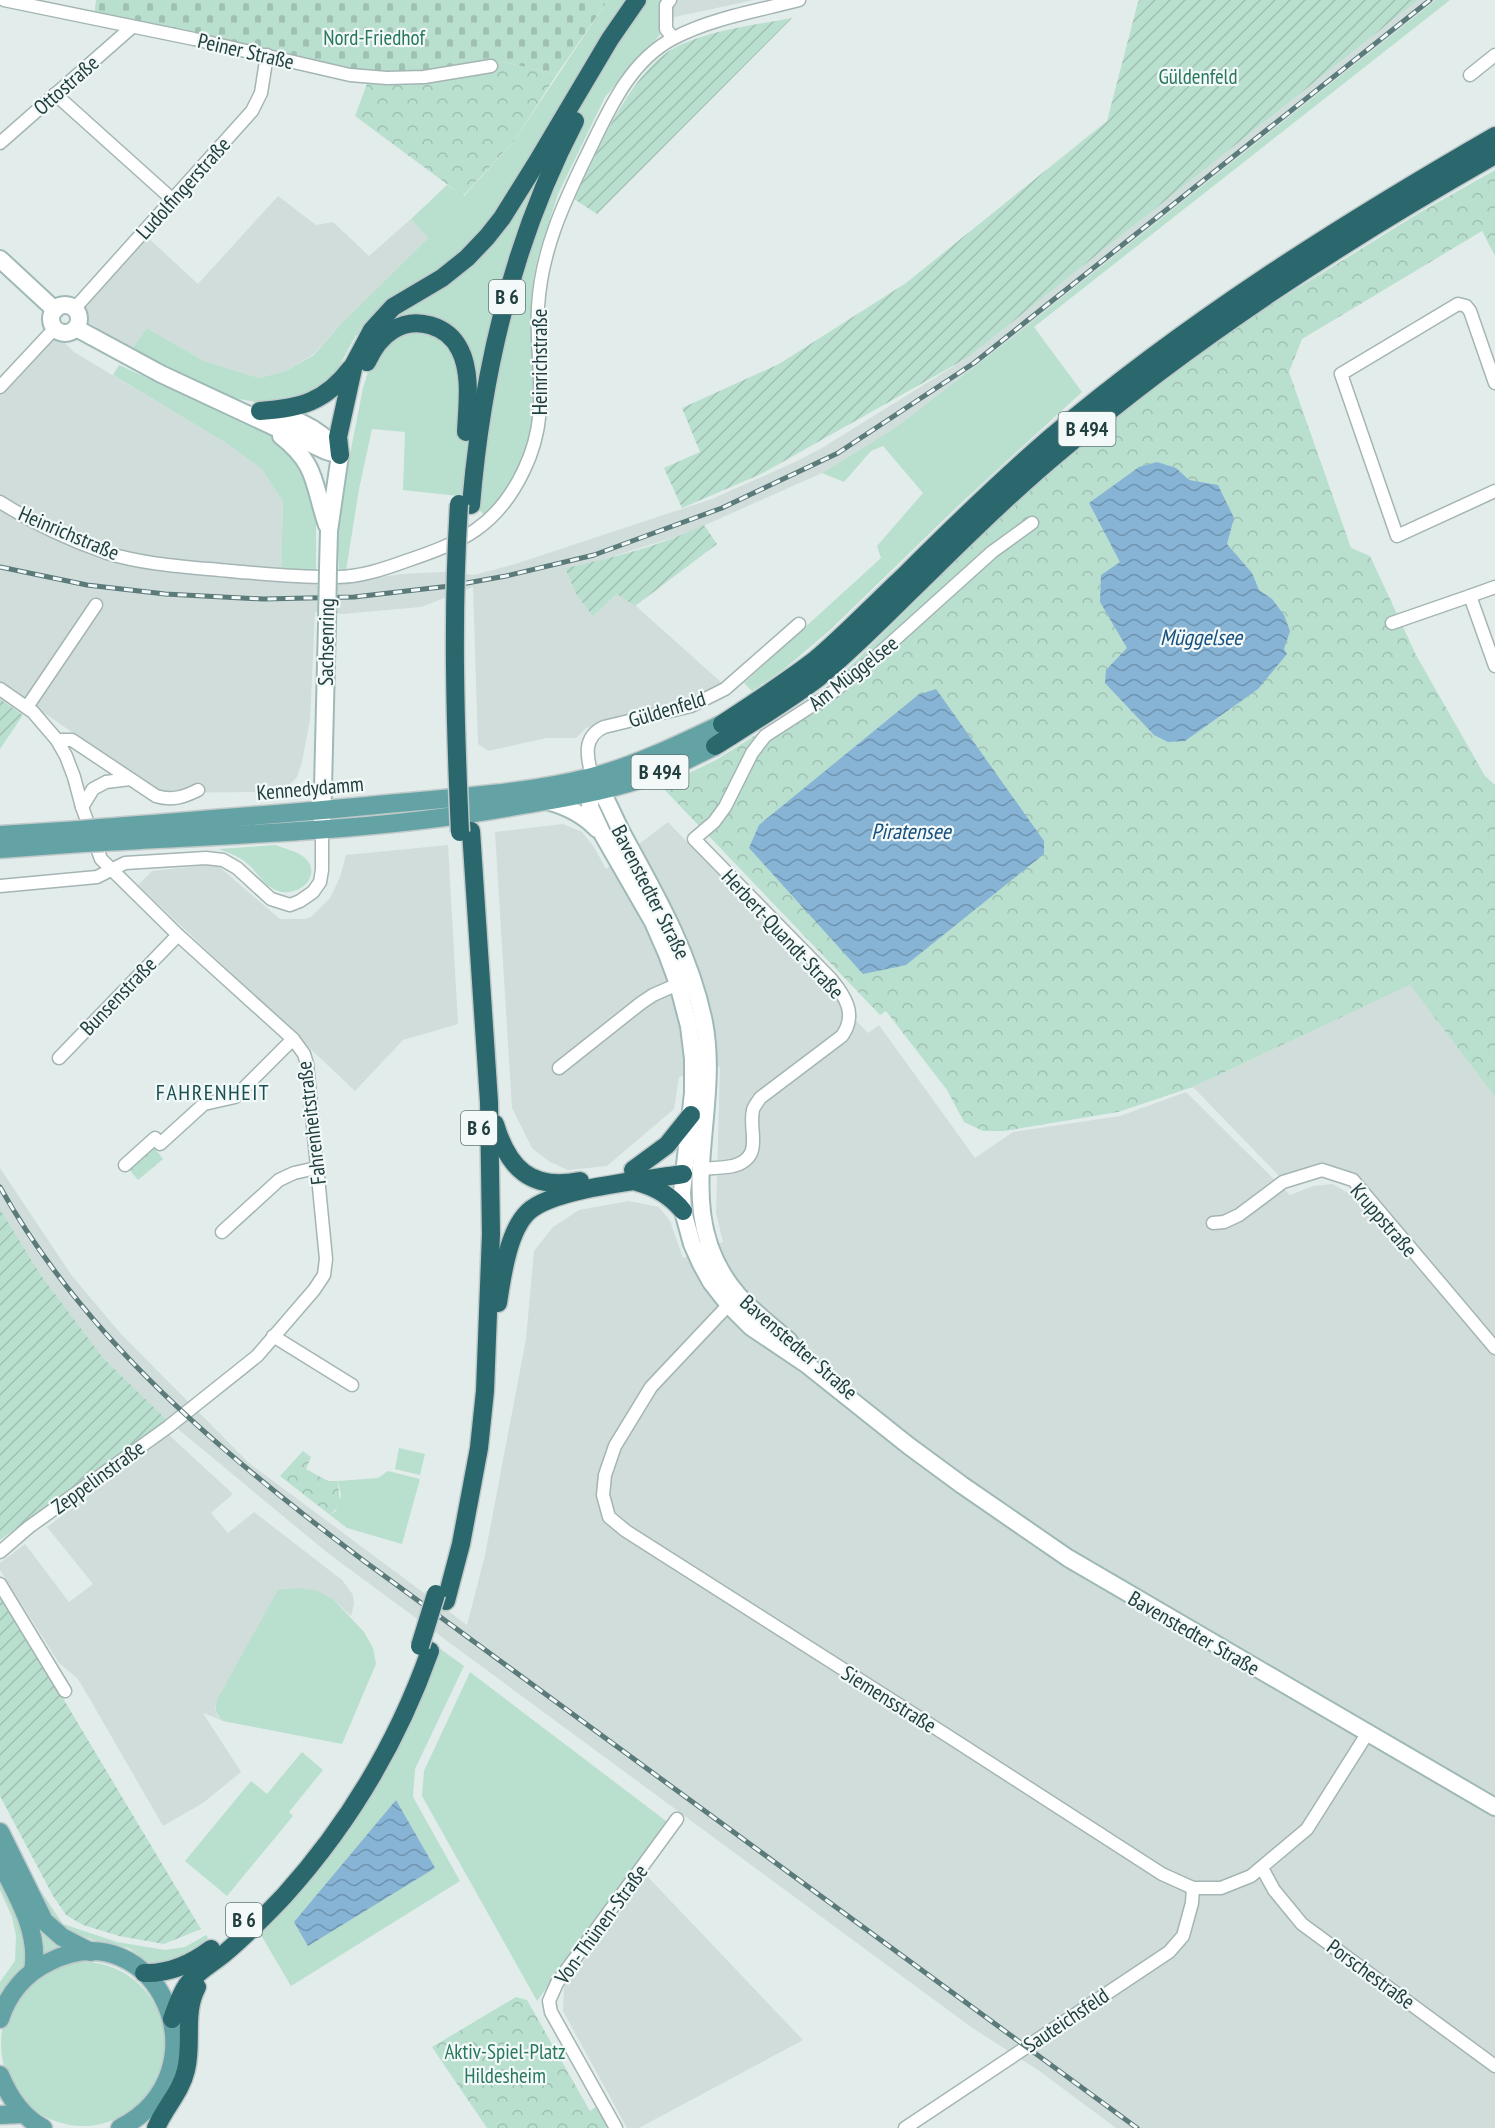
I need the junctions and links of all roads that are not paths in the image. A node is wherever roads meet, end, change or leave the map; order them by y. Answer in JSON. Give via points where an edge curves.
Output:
{"nodes":[{"id":1,"x":4,"y":0,"type":"edge"},
{"id":2,"x":638,"y":0,"type":"edge"},
{"id":3,"x":651,"y":0,"type":"edge"},
{"id":4,"x":670,"y":0,"type":"edge"},
{"id":5,"x":799,"y":0,"type":"edge"},
{"id":6,"x":132,"y":27,"type":"junction"},
{"id":7,"x":673,"y":38,"type":"junction"},
{"id":8,"x":1495,"y":54,"type":"edge"},
{"id":9,"x":267,"y":55,"type":"junction"},
{"id":10,"x":491,"y":66,"type":"dead end"},
{"id":11,"x":1470,"y":75,"type":"dead end"},
{"id":12,"x":584,"y":91,"type":"junction"},
{"id":13,"x":55,"y":94,"type":"junction"},
{"id":14,"x":555,"y":132,"type":"junction"},
{"id":15,"x":1495,"y":136,"type":"edge"},
{"id":16,"x":0,"y":143,"type":"edge"},
{"id":17,"x":1495,"y":155,"type":"edge"},
{"id":18,"x":173,"y":200,"type":"junction"},
{"id":19,"x":0,"y":259,"type":"edge"},
{"id":20,"x":75,"y":308,"type":"junction"},
{"id":21,"x":55,"y":310,"type":"junction"},
{"id":22,"x":55,"y":328,"type":"junction"},
{"id":23,"x":76,"y":328,"type":"junction"},
{"id":24,"x":354,"y":364,"type":"junction"},
{"id":25,"x":1495,"y":383,"type":"edge"},
{"id":26,"x":0,"y":387,"type":"edge"},
{"id":27,"x":261,"y":416,"type":"junction"},
{"id":28,"x":466,"y":432,"type":"junction"},
{"id":29,"x":340,"y":456,"type":"junction"},
{"id":30,"x":1495,"y":491,"type":"edge"},
{"id":31,"x":0,"y":502,"type":"edge"},
{"id":32,"x":465,"y":505,"type":"junction"},
{"id":33,"x":1032,"y":523,"type":"dead end"},
{"id":34,"x":329,"y":531,"type":"junction"},
{"id":35,"x":1495,"y":587,"type":"edge"},
{"id":36,"x":1470,"y":596,"type":"junction"},
{"id":37,"x":96,"y":605,"type":"dead end"},
{"id":38,"x":1392,"y":623,"type":"dead end"},
{"id":39,"x":799,"y":624,"type":"dead end"},
{"id":40,"x":1495,"y":666,"type":"edge"},
{"id":41,"x":0,"y":689,"type":"edge"},
{"id":42,"x":27,"y":707,"type":"junction"},
{"id":43,"x":722,"y":724,"type":"joint"},
{"id":44,"x":57,"y":740,"type":"junction"},
{"id":45,"x":715,"y":746,"type":"joint"},
{"id":46,"x":130,"y":779,"type":"junction"},
{"id":47,"x":595,"y":786,"type":"junction"},
{"id":48,"x":198,"y":790,"type":"dead end"},
{"id":49,"x":546,"y":801,"type":"junction"},
{"id":50,"x":485,"y":803,"type":"junction"},
{"id":51,"x":82,"y":807,"type":"junction"},
{"id":52,"x":322,"y":810,"type":"junction"},
{"id":53,"x":322,"y":829,"type":"junction"},
{"id":54,"x":466,"y":832,"type":"junction"},
{"id":55,"x":102,"y":835,"type":"junction"},
{"id":56,"x":603,"y":835,"type":"junction"},
{"id":57,"x":0,"y":836,"type":"edge"},
{"id":58,"x":81,"y":836,"type":"junction"},
{"id":59,"x":694,"y":839,"type":"joint"},
{"id":60,"x":0,"y":849,"type":"edge"},
{"id":61,"x":111,"y":870,"type":"junction"},
{"id":62,"x":0,"y":886,"type":"edge"},
{"id":63,"x":178,"y":935,"type":"junction"},
{"id":64,"x":678,"y":984,"type":"junction"},
{"id":65,"x":293,"y":1039,"type":"junction"},
{"id":66,"x":59,"y":1058,"type":"dead end"},
{"id":67,"x":559,"y":1068,"type":"dead end"},
{"id":68,"x":489,"y":1102,"type":"junction"},
{"id":69,"x":691,"y":1115,"type":"junction"},
{"id":70,"x":125,"y":1165,"type":"dead end"},
{"id":71,"x":316,"y":1168,"type":"junction"},
{"id":72,"x":689,"y":1169,"type":"junction"},
{"id":73,"x":634,"y":1176,"type":"junction"},
{"id":74,"x":683,"y":1211,"type":"junction"},
{"id":75,"x":1214,"y":1223,"type":"dead end"},
{"id":76,"x":222,"y":1232,"type":"dead end"},
{"id":77,"x":733,"y":1299,"type":"junction"},
{"id":78,"x":273,"y":1336,"type":"junction"},
{"id":79,"x":1495,"y":1348,"type":"edge"},
{"id":80,"x":352,"y":1385,"type":"dead end"},
{"id":81,"x":485,"y":1391,"type":"junction"},
{"id":82,"x":197,"y":1404,"type":"joint"},
{"id":83,"x":476,"y":1425,"type":"junction"},
{"id":84,"x":0,"y":1552,"type":"edge"},
{"id":85,"x":0,"y":1584,"type":"edge"},
{"id":86,"x":425,"y":1648,"type":"junction"},
{"id":87,"x":65,"y":1690,"type":"dead end"},
{"id":88,"x":1367,"y":1734,"type":"junction"},
{"id":89,"x":1495,"y":1807,"type":"edge"},
{"id":90,"x":677,"y":1819,"type":"dead end"},
{"id":91,"x":0,"y":1832,"type":"edge"},
{"id":92,"x":0,"y":1862,"type":"edge"},
{"id":93,"x":1262,"y":1868,"type":"junction"},
{"id":94,"x":18,"y":1883,"type":"junction"},
{"id":95,"x":1193,"y":1888,"type":"junction"},
{"id":96,"x":26,"y":1901,"type":"junction"},
{"id":97,"x":91,"y":1952,"type":"junction"},
{"id":98,"x":222,"y":1956,"type":"junction"},
{"id":99,"x":33,"y":1971,"type":"junction"},
{"id":100,"x":144,"y":1974,"type":"junction"},
{"id":101,"x":0,"y":2019,"type":"edge"},
{"id":102,"x":172,"y":2019,"type":"junction"},
{"id":103,"x":1495,"y":2066,"type":"edge"},
{"id":104,"x":0,"y":2075,"type":"edge"},
{"id":105,"x":23,"y":2114,"type":"junction"},
{"id":106,"x":0,"y":2115,"type":"edge"},
{"id":107,"x":142,"y":2120,"type":"edge"},
{"id":108,"x":43,"y":2128,"type":"edge"},
{"id":109,"x":120,"y":2128,"type":"edge"},
{"id":110,"x":156,"y":2128,"type":"edge"},
{"id":111,"x":616,"y":2128,"type":"edge"},
{"id":112,"x":904,"y":2128,"type":"edge"}],
"edges":[{"from":1,"to":6,"type":"street","name":"Peiner Straße"},
{"from":2,"to":12,"type":"highway","number":"B 6","via":[[610,39]]},
{"from":3,"to":12,"type":"highway","number":"B 6"},
{"from":4,"to":7,"type":"street","via":[[666,5],[666,29]]},
{"from":5,"to":7,"type":"street","name":"Heinrichstraße","via":[[728,18]]},
{"from":6,"to":9,"type":"street","name":"Peiner Straße"},
{"from":6,"to":13,"type":"street","name":"Ottostraße"},
{"from":7,"to":31,"type":"street","name":"Heinrichstraße","via":[[658,47],[618,93],[565,201],[550,240],[539,294],[542,401],[537,435],[509,497],[472,534],[433,552],[366,574],[340,578],[280,576],[134,560],[36,523]]},
{"from":8,"to":11,"type":"street"},
{"from":9,"to":10,"type":"street","name":"Peiner Straße","via":[[350,75],[387,78],[424,77]]},
{"from":9,"to":18,"type":"street","name":"Ludolfingerstraße","via":[[261,93],[252,111]]},
{"from":12,"to":14,"type":"highway","number":"B 6"},
{"from":12,"to":32,"type":"highway","number":"B 6","via":[[542,189],[516,264],[496,342]]},
{"from":13,"to":16,"type":"street","name":"Ottostraße"},
{"from":13,"to":18,"type":"street"},
{"from":14,"to":24,"type":"highway","via":[[487,237],[442,278],[384,315],[365,340]]},
{"from":14,"to":28,"type":"highway","number":"B 6","via":[[525,201],[495,296]]},
{"from":15,"to":43,"type":"highway","number":"B 494","via":[[1310,247],[1125,378],[1009,475],[815,659]]},
{"from":17,"to":45,"type":"highway","number":"B 494","via":[[1382,220],[1137,389],[1007,498],[819,677]]},
{"from":18,"to":20,"type":"street","name":"Ludolfingerstraße"},
{"from":19,"to":21,"type":"street"},
{"from":20,"to":21,"type":"street","via":[[66,305]]},
{"from":20,"to":23,"type":"street","via":[[79,316]]},
{"from":21,"to":22,"type":"street"},
{"from":22,"to":23,"type":"street","via":[[66,333]]},
{"from":22,"to":26,"type":"street"},
{"from":23,"to":27,"type":"street","via":[[161,374]]},
{"from":24,"to":27,"type":"highway","via":[[335,387],[317,399]]},
{"from":24,"to":29,"type":"highway","via":[[338,437]]},
{"from":25,"to":30,"type":"street","via":[[1470,311],[1458,304],[1341,374],[1398,536]]},
{"from":27,"to":29,"type":"street","via":[[290,417],[314,429],[327,438]]},
{"from":27,"to":34,"type":"street","via":[[310,468]]},
{"from":28,"to":29,"type":"highway","via":[[466,369],[461,350],[438,327],[411,323],[386,334],[371,353]]},
{"from":28,"to":32,"type":"highway","number":"B 6"},
{"from":29,"to":34,"type":"street","name":"Sachsenring"},
{"from":32,"to":54,"type":"highway","number":"B 6"},
{"from":33,"to":59,"type":"street","name":"Am Müggelsee","via":[[992,552],[871,662],[765,736],[725,807]]},
{"from":34,"to":52,"type":"street","name":"Sachsenring","bridge":true},
{"from":35,"to":36,"type":"street"},
{"from":36,"to":38,"type":"street"},
{"from":36,"to":40,"type":"street"},
{"from":37,"to":42,"type":"street"},
{"from":39,"to":47,"type":"street","name":"Güldenfeld","via":[[724,689],[691,706],[597,731],[587,748]]},
{"from":41,"to":42,"type":"street","name":"Fahrenheitstraße"},
{"from":42,"to":44,"type":"street","name":"Fahrenheitstraße"},
{"from":43,"to":47,"type":"main road","name":"Kennedydamm","number":"B 494","via":[[620,767]]},
{"from":44,"to":46,"type":"street","via":[[72,740]]},
{"from":44,"to":51,"type":"street","name":"Fahrenheitstraße"},
{"from":45,"to":47,"type":"main road","number":"B 494","via":[[631,782]]},
{"from":46,"to":48,"type":"street","via":[[164,798],[182,798]]},
{"from":46,"to":51,"type":"street","via":[[106,782],[93,789]]},
{"from":47,"to":49,"type":"main road","name":"Kennedydamm","number":"B 494"},
{"from":47,"to":50,"type":"main road","name":"Kennedydamm","number":"B 494"},
{"from":47,"to":56,"type":"street","name":"Bavenstedter Straße","via":[[591,807]]},
{"from":47,"to":72,"type":"street","name":"Bavenstedter Straße","via":[[667,916],[693,979],[708,1057],[707,1092]]},
{"from":49,"to":50,"type":"main road","name":"Kennedydamm","number":"B 494"},
{"from":49,"to":56,"type":"street","via":[[580,814]]},
{"from":50,"to":52,"type":"main road","name":"Kennedydamm"},
{"from":50,"to":53,"type":"main road","name":"Kennedydamm","via":[[406,823]]},
{"from":51,"to":61,"type":"street","name":"Fahrenheitstraße","via":[[101,860]]},
{"from":52,"to":53,"type":"street","name":"Sachsenring"},
{"from":52,"to":55,"type":"main road","name":"Kennedydamm"},
{"from":53,"to":55,"type":"main road","name":"Kennedydamm"},
{"from":53,"to":61,"type":"street","via":[[320,882],[300,902],[290,905],[271,899],[223,860],[125,862]]},
{"from":54,"to":68,"type":"highway","number":"B 6"},
{"from":54,"to":83,"type":"highway","number":"B 6","via":[[480,1163]]},
{"from":55,"to":58,"type":"main road","name":"Kennedydamm","bridge":true},
{"from":56,"to":64,"type":"street","name":"Bavenstedter Straße","via":[[653,922]]},
{"from":57,"to":58,"type":"main road","name":"Kennedydamm"},
{"from":58,"to":60,"type":"main road","name":"Kennedydamm"},
{"from":59,"to":72,"type":"street","name":"Herbert-Quandt-Straße","via":[[831,979],[849,1005],[850,1018],[842,1036],[760,1098],[753,1111],[753,1147],[748,1157],[731,1167]]},
{"from":61,"to":62,"type":"street","via":[[97,877]]},
{"from":61,"to":63,"type":"street","name":"Fahrenheitstraße"},
{"from":63,"to":65,"type":"street","name":"Fahrenheitstraße"},
{"from":63,"to":66,"type":"street","name":"Bunsenstraße"},
{"from":64,"to":67,"type":"street","name":"Bavenstedter Straße","via":[[641,1003]]},
{"from":64,"to":69,"type":"street","name":"Bavenstedter Straße","via":[[693,1059]]},
{"from":65,"to":70,"type":"street","via":[[235,1097],[204,1104],[160,1144],[155,1138]]},
{"from":65,"to":71,"type":"street","name":"Fahrenheitstraße","via":[[307,1064]]},
{"from":68,"to":73,"type":"highway","via":[[505,1153],[534,1178],[571,1183]]},
{"from":68,"to":81,"type":"highway","number":"B 6","via":[[492,1234]]},
{"from":69,"to":72,"type":"street","name":"Bavenstedter Straße"},
{"from":69,"to":73,"type":"highway"},
{"from":71,"to":76,"type":"street","via":[[279,1180]]},
{"from":71,"to":78,"type":"street","name":"Fahrenheitstraße","via":[[326,1259],[324,1275]]},
{"from":72,"to":73,"type":"highway"},
{"from":72,"to":74,"type":"street","name":"Bavenstedter Straße"},
{"from":72,"to":77,"type":"street","name":"Bavenstedter Straße","via":[[708,1241]]},
{"from":73,"to":74,"type":"highway","via":[[660,1190]]},
{"from":73,"to":81,"type":"highway","via":[[560,1195],[538,1205],[521,1221],[503,1272]]},
{"from":74,"to":77,"type":"street","name":"Bavenstedter Straße","via":[[692,1244],[711,1282]]},
{"from":75,"to":79,"type":"street","name":"Kruppstraße","via":[[1239,1215],[1283,1182],[1322,1170],[1353,1180]]},
{"from":77,"to":88,"type":"street","name":"Bavenstedter Straße","via":[[846,1386],[877,1419],[962,1485],[1068,1558]]},
{"from":77,"to":95,"type":"street","name":"Siemensstraße","via":[[651,1387],[615,1446],[603,1495],[609,1517],[676,1564],[1161,1874]]},
{"from":78,"to":80,"type":"street"},
{"from":78,"to":82,"type":"street","name":"Fahrenheitstraße","via":[[257,1356]]},
{"from":81,"to":83,"type":"highway","number":"B 6"},
{"from":82,"to":84,"type":"street","name":"Zeppelinstraße"},
{"from":83,"to":86,"type":"highway","number":"B 6","bridge":true,"via":[[441,1597]]},
{"from":85,"to":87,"type":"street"},
{"from":86,"to":98,"type":"highway","number":"B 6","via":[[420,1680],[384,1756],[350,1810],[283,1896]]},
{"from":86,"to":100,"type":"highway","number":"B 6","via":[[374,1750],[341,1804],[290,1872],[204,1955],[174,1970]]},
{"from":88,"to":89,"type":"street","name":"Bavenstedter Straße"},
{"from":88,"to":93,"type":"street","name":"Siemensstraße","via":[[1307,1829]]},
{"from":90,"to":111,"type":"street","name":"Von-Thünen-Straße","via":[[557,1983],[549,2001],[551,2012]]},
{"from":91,"to":94,"type":"main road"},
{"from":92,"to":94,"type":"main road"},
{"from":93,"to":95,"type":"street","name":"Siemensstraße","via":[[1221,1888]]},
{"from":93,"to":103,"type":"street","name":"Porschestraße","via":[[1274,1890],[1302,1924]]},
{"from":94,"to":96,"type":"main road"},
{"from":95,"to":112,"type":"street","name":"Sauteichsfeld","via":[[1183,1936],[1170,1952]]},
{"from":96,"to":97,"type":"main road","via":[[52,1930]]},
{"from":96,"to":99,"type":"main road","via":[[36,1958]]},
{"from":97,"to":99,"type":"main road","via":[[66,1955]]},
{"from":97,"to":100,"type":"main road","via":[[112,1954]]},
{"from":98,"to":102,"type":"highway","number":"B 6","via":[[187,1984]]},
{"from":98,"to":110,"type":"highway","via":[[192,1997],[186,2071],[179,2091]]},
{"from":99,"to":101,"type":"main road","via":[[15,1989]]},
{"from":100,"to":102,"type":"main road","via":[[161,1993]]},
{"from":102,"to":107,"type":"main road","via":[[172,2065]]},
{"from":104,"to":105,"type":"main road"},
{"from":105,"to":106,"type":"main road"},
{"from":105,"to":108,"type":"main road"},
{"from":107,"to":109,"type":"main road"}]}
